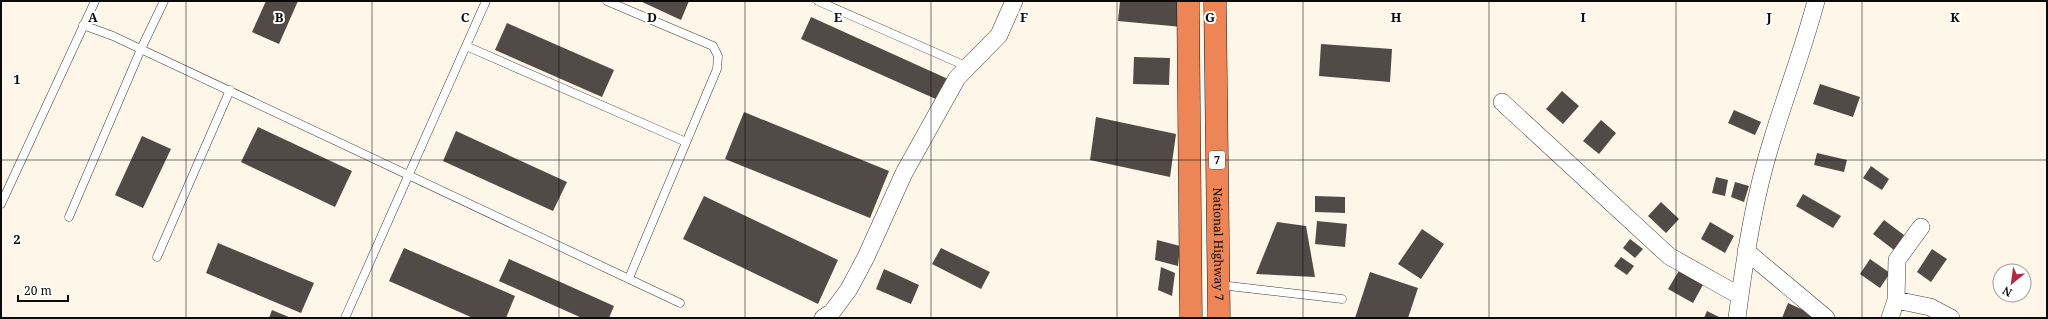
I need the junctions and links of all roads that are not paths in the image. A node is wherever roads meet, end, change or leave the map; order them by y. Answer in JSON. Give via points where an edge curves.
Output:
{"nodes":[{"id":1,"x":94,"y":1,"type":"edge"},
{"id":2,"x":164,"y":1,"type":"edge"},
{"id":3,"x":486,"y":1,"type":"edge"},
{"id":4,"x":607,"y":1,"type":"edge"},
{"id":5,"x":818,"y":1,"type":"edge"},
{"id":6,"x":1014,"y":1,"type":"edge"},
{"id":7,"x":1188,"y":1,"type":"edge"},
{"id":8,"x":1215,"y":1,"type":"edge"},
{"id":9,"x":1816,"y":1,"type":"edge"},
{"id":10,"x":84,"y":25,"type":"junction"},
{"id":11,"x":1215,"y":29,"type":"junction"},
{"id":12,"x":1187,"y":34,"type":"junction"},
{"id":13,"x":466,"y":46,"type":"junction"},
{"id":14,"x":141,"y":49,"type":"junction"},
{"id":15,"x":968,"y":67,"type":"junction"},
{"id":16,"x":230,"y":90,"type":"junction"},
{"id":17,"x":1502,"y":102,"type":"dead end"},
{"id":18,"x":686,"y":142,"type":"junction"},
{"id":19,"x":409,"y":175,"type":"junction"},
{"id":20,"x":1,"y":204,"type":"edge"},
{"id":21,"x":69,"y":217,"type":"dead end"},
{"id":22,"x":1921,"y":227,"type":"dead end"},
{"id":23,"x":1746,"y":251,"type":"junction"},
{"id":24,"x":157,"y":257,"type":"dead end"},
{"id":25,"x":629,"y":278,"type":"junction"},
{"id":26,"x":1218,"y":284,"type":"junction"},
{"id":27,"x":1740,"y":296,"type":"junction"},
{"id":28,"x":1342,"y":299,"type":"dead end"},
{"id":29,"x":1896,"y":300,"type":"junction"},
{"id":30,"x":680,"y":303,"type":"dead end"},
{"id":31,"x":345,"y":318,"type":"edge"},
{"id":32,"x":823,"y":318,"type":"edge"},
{"id":33,"x":1190,"y":318,"type":"edge"},
{"id":34,"x":1219,"y":318,"type":"edge"},
{"id":35,"x":1737,"y":318,"type":"edge"},
{"id":36,"x":1826,"y":318,"type":"edge"},
{"id":37,"x":1890,"y":318,"type":"edge"},
{"id":38,"x":1951,"y":318,"type":"edge"}],
"edges":[{"from":1,"to":10,"type":"lane"},
{"from":2,"to":14,"type":"lane"},
{"from":3,"to":13,"type":"lane"},
{"from":4,"to":18,"type":"lane","via":[[712,46],[718,56],[717,69]]},
{"from":5,"to":15,"type":"lane"},
{"from":6,"to":15,"type":"street","via":[[999,35]]},
{"from":7,"to":12,"type":"highway"},
{"from":8,"to":11,"type":"highway","name":"National Highway 7","number":"7"},
{"from":9,"to":23,"type":"street","via":[[1806,42],[1772,138],[1752,216]]},
{"from":10,"to":14,"type":"lane"},
{"from":10,"to":20,"type":"lane"},
{"from":11,"to":12,"type":"highway"},
{"from":11,"to":26,"type":"highway","name":"National Highway 7","number":"7"},
{"from":12,"to":33,"type":"highway"},
{"from":13,"to":18,"type":"lane"},
{"from":13,"to":19,"type":"lane"},
{"from":14,"to":16,"type":"lane"},
{"from":14,"to":21,"type":"lane"},
{"from":15,"to":32,"type":"street","via":[[957,78],[904,173],[849,289],[832,312]]},
{"from":16,"to":19,"type":"lane"},
{"from":16,"to":24,"type":"lane"},
{"from":17,"to":27,"type":"street","via":[[1669,256]]},
{"from":18,"to":25,"type":"lane"},
{"from":19,"to":25,"type":"lane"},
{"from":19,"to":31,"type":"lane"},
{"from":22,"to":29,"type":"street","via":[[1897,260]]},
{"from":23,"to":27,"type":"street"},
{"from":23,"to":36,"type":"street"},
{"from":25,"to":30,"type":"lane"},
{"from":26,"to":28,"type":"lane"},
{"from":26,"to":34,"type":"highway","name":"National Highway 7","number":"7"},
{"from":27,"to":35,"type":"street"},
{"from":29,"to":37,"type":"street"},
{"from":29,"to":38,"type":"street","via":[[1930,307]]}]}
